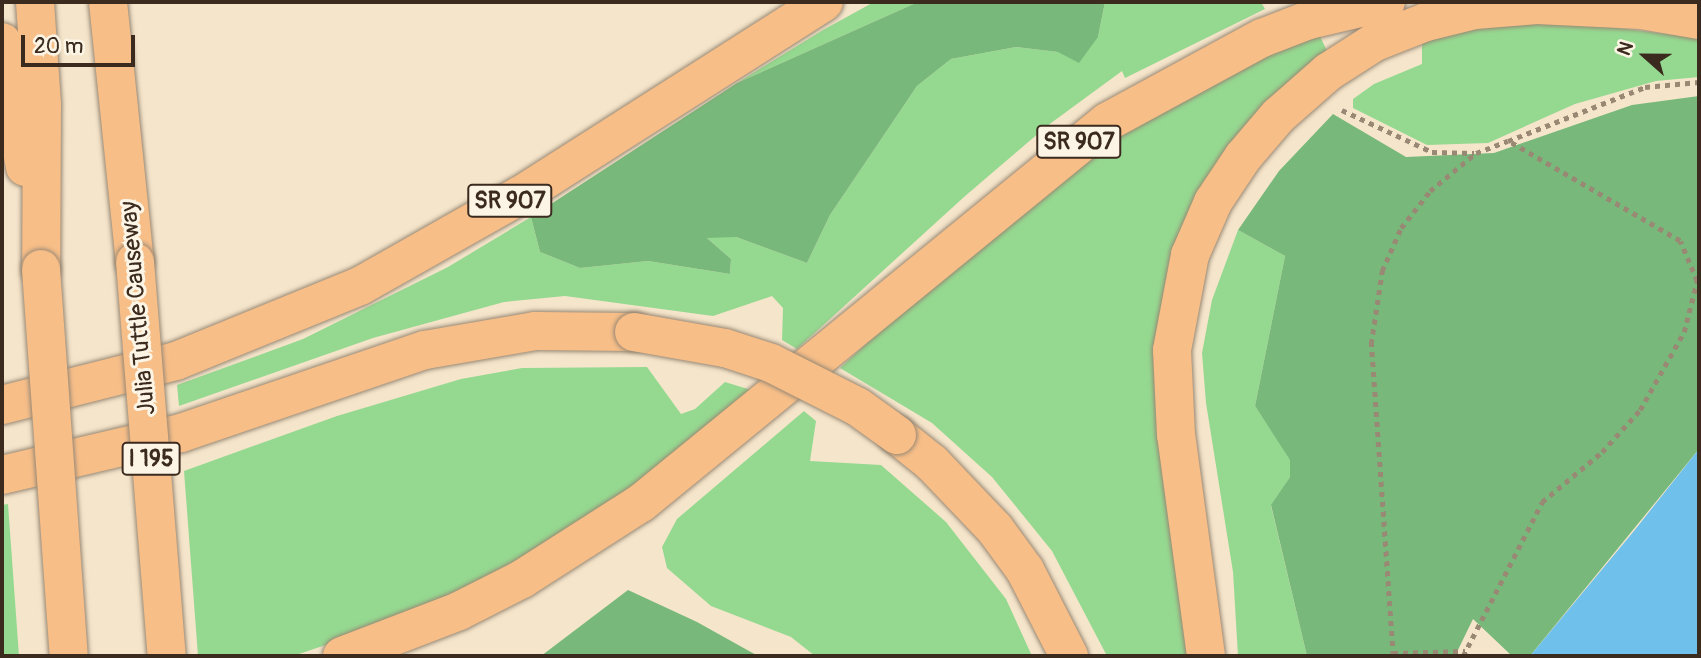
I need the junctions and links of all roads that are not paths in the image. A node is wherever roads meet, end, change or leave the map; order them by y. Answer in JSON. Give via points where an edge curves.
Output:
{"nodes":[{"id":1,"x":35,"y":2,"type":"edge"},
{"id":2,"x":108,"y":2,"type":"edge"},
{"id":3,"x":824,"y":2,"type":"edge"},
{"id":4,"x":1386,"y":2,"type":"edge"},
{"id":5,"x":1699,"y":20,"type":"edge"},
{"id":6,"x":2,"y":42,"type":"edge"},
{"id":7,"x":41,"y":258,"type":"junction"},
{"id":8,"x":2,"y":405,"type":"edge"},
{"id":9,"x":2,"y":475,"type":"edge"},
{"id":10,"x":69,"y":656,"type":"edge"},
{"id":11,"x":167,"y":656,"type":"edge"},
{"id":12,"x":341,"y":656,"type":"edge"},
{"id":13,"x":1069,"y":656,"type":"edge"},
{"id":14,"x":1206,"y":656,"type":"edge"}],
"edges":[{"from":1,"to":7,"type":"main road","via":[[42,105]]},
{"from":2,"to":11,"type":"main road","name":"Julia Tuttle Causeway","number":"I 195","bridge":true,"via":[[135,262]]},
{"from":3,"to":8,"type":"main road","number":"SR 907","via":[[521,195],[360,286],[176,361]]},
{"from":4,"to":12,"type":"main road","number":"SR 907","via":[[1308,20],[1262,38],[1107,122],[641,503],[501,589],[381,644]]},
{"from":5,"to":14,"type":"main road","via":[[1641,10],[1559,5],[1458,13],[1375,42],[1302,94],[1260,136],[1213,202],[1190,255],[1175,319],[1172,396]]},
{"from":6,"to":7,"type":"main road"},
{"from":7,"to":10,"type":"main road","bridge":true},
{"from":9,"to":13,"type":"main road","bridge":true,"via":[[181,433],[375,364],[452,344],[535,331],[634,332],[725,348],[771,363],[858,407],[897,435],[941,471],[995,530],[1031,580]]}]}
